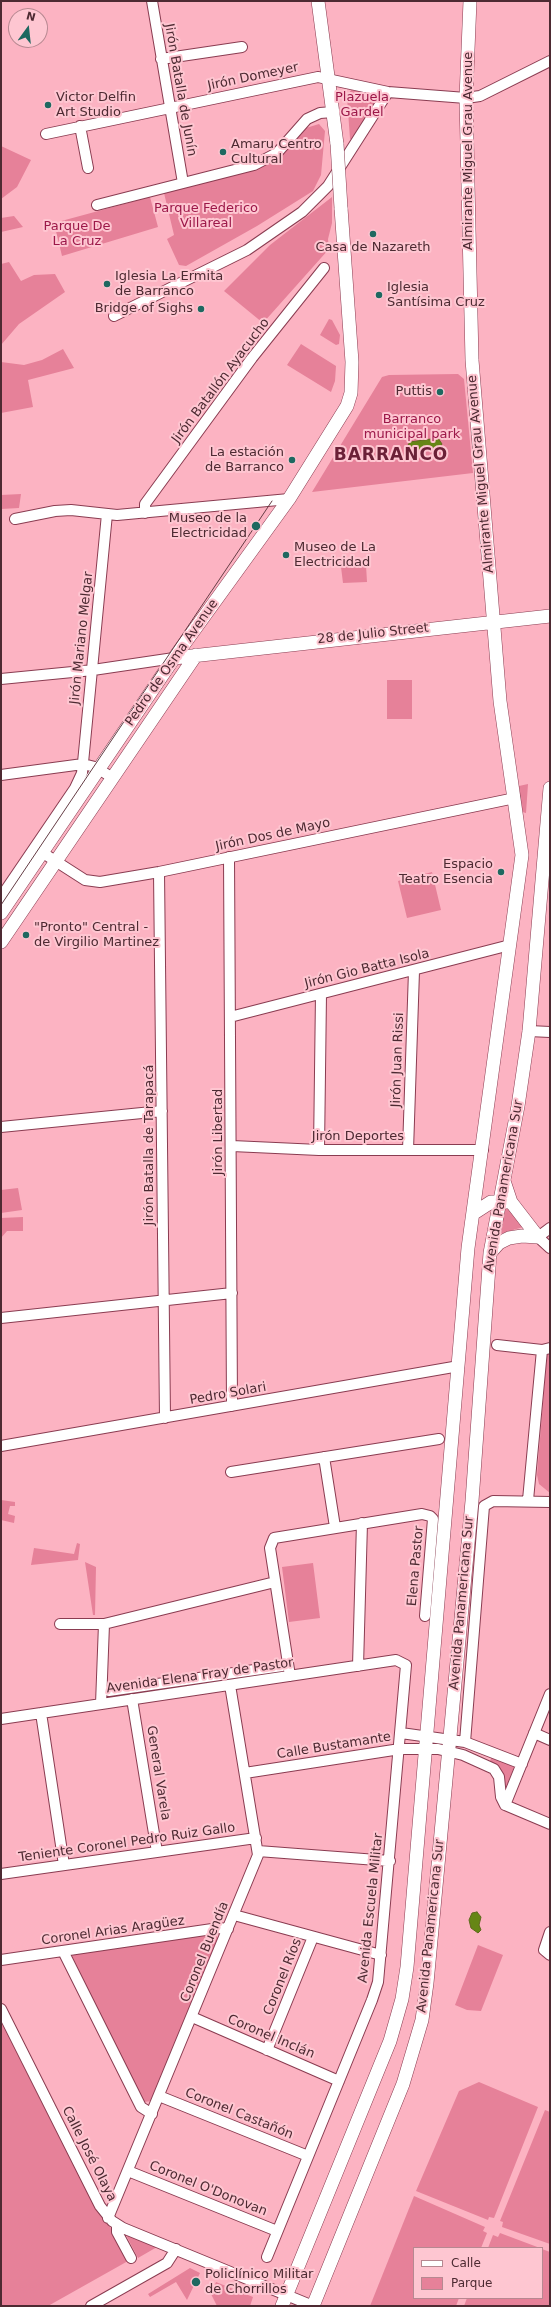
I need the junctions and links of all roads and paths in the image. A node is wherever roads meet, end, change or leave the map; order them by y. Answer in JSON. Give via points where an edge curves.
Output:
{"nodes":[{"id":1,"x":152,"y":1,"type":"edge"},
{"id":2,"x":318,"y":1,"type":"edge"},
{"id":3,"x":470,"y":1,"type":"edge"},
{"id":4,"x":242,"y":47,"type":"dead end"},
{"id":5,"x":161,"y":59,"type":"junction"},
{"id":6,"x":550,"y":61,"type":"edge"},
{"id":7,"x":330,"y":78,"type":"junction"},
{"id":8,"x":388,"y":92,"type":"junction"},
{"id":9,"x":466,"y":98,"type":"junction"},
{"id":10,"x":169,"y":108,"type":"junction"},
{"id":11,"x":333,"y":112,"type":"junction"},
{"id":12,"x":80,"y":126,"type":"junction"},
{"id":13,"x":46,"y":134,"type":"dead end"},
{"id":14,"x":88,"y":168,"type":"dead end"},
{"id":15,"x":183,"y":183,"type":"junction"},
{"id":16,"x":97,"y":205,"type":"dead end"},
{"id":17,"x":324,"y":268,"type":"dead end"},
{"id":18,"x":114,"y":316,"type":"dead end"},
{"id":19,"x":289,"y":499,"type":"junction"},
{"id":20,"x":145,"y":513,"type":"junction"},
{"id":21,"x":107,"y":514,"type":"junction"},
{"id":22,"x":15,"y":519,"type":"dead end"},
{"id":23,"x":550,"y":616,"type":"edge"},
{"id":24,"x":494,"y":621,"type":"junction"},
{"id":25,"x":196,"y":654,"type":"junction"},
{"id":26,"x":174,"y":658,"type":"junction"},
{"id":27,"x":93,"y":670,"type":"junction"},
{"id":28,"x":1,"y":679,"type":"edge"},
{"id":29,"x":82,"y":764,"type":"junction"},
{"id":30,"x":99,"y":769,"type":"junction"},
{"id":31,"x":1,"y":774,"type":"edge"},
{"id":32,"x":113,"y":778,"type":"junction"},
{"id":33,"x":550,"y":788,"type":"edge"},
{"id":34,"x":515,"y":798,"type":"junction"},
{"id":35,"x":43,"y":852,"type":"junction"},
{"id":36,"x":229,"y":858,"type":"junction"},
{"id":37,"x":56,"y":861,"type":"junction"},
{"id":38,"x":159,"y":872,"type":"junction"},
{"id":39,"x":545,"y":884,"type":"edge"},
{"id":40,"x":3,"y":903,"type":"edge"},
{"id":41,"x":22,"y":912,"type":"junction"},
{"id":42,"x":1,"y":942,"type":"edge"},
{"id":43,"x":510,"y":945,"type":"junction"},
{"id":44,"x":414,"y":971,"type":"junction"},
{"id":45,"x":321,"y":994,"type":"junction"},
{"id":46,"x":230,"y":1017,"type":"junction"},
{"id":47,"x":529,"y":1031,"type":"junction"},
{"id":48,"x":550,"y":1032,"type":"edge"},
{"id":49,"x":162,"y":1111,"type":"junction"},
{"id":50,"x":1,"y":1127,"type":"edge"},
{"id":51,"x":232,"y":1146,"type":"junction"},
{"id":52,"x":319,"y":1150,"type":"junction"},
{"id":53,"x":408,"y":1150,"type":"junction"},
{"id":54,"x":483,"y":1150,"type":"junction"},
{"id":55,"x":505,"y":1202,"type":"junction"},
{"id":56,"x":474,"y":1213,"type":"junction"},
{"id":57,"x":550,"y":1228,"type":"edge"},
{"id":58,"x":538,"y":1237,"type":"junction"},
{"id":59,"x":550,"y":1248,"type":"edge"},
{"id":60,"x":490,"y":1253,"type":"junction"},
{"id":61,"x":232,"y":1293,"type":"junction"},
{"id":62,"x":164,"y":1300,"type":"junction"},
{"id":63,"x":1,"y":1318,"type":"edge"},
{"id":64,"x":497,"y":1345,"type":"dead end"},
{"id":65,"x":546,"y":1349,"type":"edge"},
{"id":66,"x":459,"y":1366,"type":"junction"},
{"id":67,"x":232,"y":1406,"type":"junction"},
{"id":68,"x":165,"y":1418,"type":"junction"},
{"id":69,"x":439,"y":1439,"type":"dead end"},
{"id":70,"x":1,"y":1446,"type":"edge"},
{"id":71,"x":324,"y":1458,"type":"junction"},
{"id":72,"x":231,"y":1472,"type":"dead end"},
{"id":73,"x":528,"y":1500,"type":"junction"},
{"id":74,"x":550,"y":1502,"type":"edge"},
{"id":75,"x":362,"y":1523,"type":"junction"},
{"id":76,"x":335,"y":1527,"type":"junction"},
{"id":77,"x":275,"y":1582,"type":"junction"},
{"id":78,"x":425,"y":1616,"type":"dead end"},
{"id":79,"x":60,"y":1624,"type":"dead end"},
{"id":80,"x":104,"y":1624,"type":"junction"},
{"id":81,"x":403,"y":1662,"type":"joint"},
{"id":82,"x":282,"y":1666,"type":"dead end"},
{"id":83,"x":358,"y":1666,"type":"junction"},
{"id":84,"x":290,"y":1676,"type":"junction"},
{"id":85,"x":230,"y":1685,"type":"junction"},
{"id":86,"x":109,"y":1691,"type":"dead end"},
{"id":87,"x":550,"y":1694,"type":"edge"},
{"id":88,"x":132,"y":1699,"type":"junction"},
{"id":89,"x":101,"y":1704,"type":"junction"},
{"id":90,"x":41,"y":1713,"type":"junction"},
{"id":91,"x":1,"y":1719,"type":"edge"},
{"id":92,"x":401,"y":1733,"type":"junction"},
{"id":93,"x":534,"y":1733,"type":"junction"},
{"id":94,"x":550,"y":1740,"type":"edge"},
{"id":95,"x":428,"y":1742,"type":"junction"},
{"id":96,"x":465,"y":1742,"type":"junction"},
{"id":97,"x":450,"y":1745,"type":"junction"},
{"id":98,"x":400,"y":1749,"type":"junction"},
{"id":99,"x":522,"y":1764,"type":"junction"},
{"id":100,"x":245,"y":1773,"type":"junction"},
{"id":101,"x":505,"y":1805,"type":"junction"},
{"id":102,"x":550,"y":1824,"type":"edge"},
{"id":103,"x":256,"y":1838,"type":"junction"},
{"id":104,"x":258,"y":1851,"type":"junction"},
{"id":105,"x":157,"y":1852,"type":"junction"},
{"id":106,"x":390,"y":1861,"type":"junction"},
{"id":107,"x":64,"y":1865,"type":"junction"},
{"id":108,"x":1,"y":1874,"type":"edge"},
{"id":109,"x":234,"y":1915,"type":"junction"},
{"id":110,"x":228,"y":1929,"type":"junction"},
{"id":111,"x":550,"y":1932,"type":"edge"},
{"id":112,"x":313,"y":1937,"type":"junction"},
{"id":113,"x":63,"y":1951,"type":"junction"},
{"id":114,"x":382,"y":1955,"type":"junction"},
{"id":115,"x":550,"y":1956,"type":"edge"},
{"id":116,"x":1,"y":1960,"type":"edge"},
{"id":117,"x":1,"y":2009,"type":"edge"},
{"id":118,"x":192,"y":2017,"type":"junction"},
{"id":119,"x":267,"y":2050,"type":"junction"},
{"id":120,"x":339,"y":2081,"type":"junction"},
{"id":121,"x":159,"y":2096,"type":"junction"},
{"id":122,"x":152,"y":2114,"type":"junction"},
{"id":123,"x":308,"y":2156,"type":"junction"},
{"id":124,"x":128,"y":2171,"type":"junction"},
{"id":125,"x":108,"y":2218,"type":"junction"},
{"id":126,"x":117,"y":2225,"type":"junction"},
{"id":127,"x":277,"y":2231,"type":"junction"},
{"id":128,"x":176,"y":2249,"type":"junction"},
{"id":129,"x":267,"y":2257,"type":"dead end"},
{"id":130,"x":131,"y":2258,"type":"dead end"},
{"id":131,"x":284,"y":2300,"type":"edge"},
{"id":132,"x":90,"y":2306,"type":"edge"},
{"id":133,"x":313,"y":2306,"type":"edge"}],
"edges":[{"from":1,"to":5,"type":"street","name":"Jirón Batalla de Junín"},
{"from":2,"to":7,"type":"main road","name":"Pedro de Osma Avenue"},
{"from":3,"to":9,"type":"main road","name":"Almirante Miguel Grau Avenue"},
{"from":4,"to":5,"type":"street"},
{"from":5,"to":10,"type":"street","name":"Jirón Batalla de Junín"},
{"from":6,"to":9,"type":"street","name":"Jirón Domeyer","via":[[480,96]]},
{"from":7,"to":8,"type":"street","name":"Jirón Domeyer"},
{"from":7,"to":10,"type":"street","name":"Jirón Domeyer","via":[[318,77]]},
{"from":7,"to":11,"type":"main road","name":"Pedro de Osma Avenue"},
{"from":8,"to":9,"type":"street","name":"Jirón Domeyer"},
{"from":8,"to":18,"type":"street","via":[[336,174],[309,206],[261,241]]},
{"from":9,"to":24,"type":"main road","name":"Almirante Miguel Grau Avenue","via":[[471,347]]},
{"from":10,"to":12,"type":"street","name":"Jirón Domeyer"},
{"from":10,"to":15,"type":"street","name":"Jirón Batalla de Junín"},
{"from":11,"to":15,"type":"street","via":[[320,113],[307,119],[277,153],[266,160],[242,169]]},
{"from":11,"to":19,"type":"main road","name":"Pedro de Osma Avenue","bridge":true,"via":[[352,372],[351,393],[343,414]]},
{"from":12,"to":13,"type":"street","name":"Jirón Domeyer"},
{"from":12,"to":14,"type":"street"},
{"from":15,"to":16,"type":"street"},
{"from":17,"to":20,"type":"street","name":"Jirón Batallón Ayacucho","via":[[252,358],[145,504]]},
{"from":19,"to":20,"type":"street"},
{"from":19,"to":26,"type":"main road","name":"Pedro de Osma Avenue"},
{"from":20,"to":21,"type":"street"},
{"from":21,"to":22,"type":"street","via":[[71,510]]},
{"from":21,"to":27,"type":"street","name":"Jirón Mariano Melgar"},
{"from":23,"to":24,"type":"main road","name":"28 de Julio Street"},
{"from":24,"to":25,"type":"main road","name":"28 de Julio Street"},
{"from":24,"to":34,"type":"main road","name":"Almirante Miguel Grau Avenue","via":[[500,701]]},
{"from":25,"to":26,"type":"main road","name":"28 de Julio Street"},
{"from":25,"to":32,"type":"main road","name":"Pedro de Osma Avenue"},
{"from":26,"to":27,"type":"street"},
{"from":26,"to":30,"type":"main road","name":"Pedro de Osma Avenue"},
{"from":27,"to":28,"type":"street"},
{"from":27,"to":29,"type":"street","name":"Jirón Mariano Melgar"},
{"from":29,"to":30,"type":"street"},
{"from":29,"to":31,"type":"street"},
{"from":29,"to":40,"type":"street","name":"Jirón Mariano Melgar","via":[[82,773],[75,788]]},
{"from":30,"to":32,"type":"street"},
{"from":30,"to":35,"type":"main road","name":"Pedro de Osma Avenue"},
{"from":32,"to":37,"type":"main road","name":"Pedro de Osma Avenue"},
{"from":33,"to":39,"type":"main road","name":"Avenida Panamericana Sur"},
{"from":34,"to":36,"type":"street","name":"Jirón Dos de Mayo"},
{"from":34,"to":43,"type":"main road","name":"Almirante Miguel Grau Avenue","via":[[522,855]]},
{"from":35,"to":37,"type":"street","name":"Jirón Dos de Mayo"},
{"from":35,"to":40,"type":"main road","name":"Pedro de Osma Avenue"},
{"from":36,"to":38,"type":"street","name":"Jirón Dos de Mayo"},
{"from":36,"to":46,"type":"street","name":"Jirón Libertad"},
{"from":37,"to":38,"type":"street","name":"Jirón Dos de Mayo","via":[[90,882]]},
{"from":37,"to":41,"type":"main road","name":"Pedro de Osma Avenue"},
{"from":38,"to":49,"type":"street","name":"Jirón Batalla de Tarapacá"},
{"from":39,"to":47,"type":"main road","name":"Avenida Panamericana Sur"},
{"from":40,"to":41,"type":"street"},
{"from":41,"to":42,"type":"main road","name":"Pedro de Osma Avenue"},
{"from":43,"to":44,"type":"street","name":"Jirón Gio Batta Isola"},
{"from":43,"to":54,"type":"main road","name":"Avenida Panamericana Sur"},
{"from":44,"to":45,"type":"street","name":"Jirón Gio Batta Isola"},
{"from":44,"to":53,"type":"street","name":"Jirón Juan Rissi"},
{"from":45,"to":46,"type":"street","name":"Jirón Gio Batta Isola"},
{"from":45,"to":52,"type":"street"},
{"from":46,"to":51,"type":"street","name":"Jirón Libertad"},
{"from":47,"to":48,"type":"street"},
{"from":47,"to":55,"type":"main road","name":"Avenida Panamericana Sur","via":[[504,1179]]},
{"from":49,"to":50,"type":"street"},
{"from":49,"to":62,"type":"street","name":"Jirón Batalla de Tarapacá"},
{"from":51,"to":52,"type":"street","name":"Jirón Deportes"},
{"from":51,"to":61,"type":"street","name":"Jirón Libertad"},
{"from":52,"to":53,"type":"street","name":"Jirón Deportes"},
{"from":53,"to":54,"type":"street","name":"Jirón Deportes"},
{"from":54,"to":56,"type":"main road","name":"Avenida Panamericana Sur"},
{"from":55,"to":56,"type":"main road","via":[[491,1202]]},
{"from":55,"to":58,"type":"main road"},
{"from":55,"to":60,"type":"main road","name":"Avenida Panamericana Sur"},
{"from":56,"to":66,"type":"main road","name":"Avenida Panamericana Sur","via":[[468,1248]]},
{"from":57,"to":58,"type":"street"},
{"from":58,"to":59,"type":"street"},
{"from":58,"to":60,"type":"main road","via":[[509,1238],[499,1243]]},
{"from":60,"to":97,"type":"main road","name":"Avenida Panamericana Sur","via":[[472,1501]]},
{"from":61,"to":62,"type":"street"},
{"from":61,"to":67,"type":"street","name":"Jirón Libertad"},
{"from":62,"to":63,"type":"street"},
{"from":62,"to":68,"type":"street","name":"Jirón Batalla de Tarapacá"},
{"from":64,"to":65,"type":"street"},
{"from":65,"to":73,"type":"street"},
{"from":66,"to":67,"type":"street","name":"Pedro Solari"},
{"from":66,"to":95,"type":"main road","name":"Avenida Panamericana Sur"},
{"from":67,"to":68,"type":"street","name":"Pedro Solari"},
{"from":68,"to":70,"type":"street","name":"Pedro Solari"},
{"from":69,"to":71,"type":"street"},
{"from":71,"to":72,"type":"street"},
{"from":71,"to":76,"type":"street"},
{"from":73,"to":74,"type":"street"},
{"from":73,"to":96,"type":"street","via":[[493,1501],[484,1506]]},
{"from":75,"to":76,"type":"street"},
{"from":75,"to":78,"type":"street","name":"Elena Pastor","via":[[422,1514],[433,1519]]},
{"from":75,"to":83,"type":"street"},
{"from":76,"to":77,"type":"street","via":[[271,1540]]},
{"from":77,"to":80,"type":"street"},
{"from":77,"to":84,"type":"street"},
{"from":79,"to":80,"type":"street"},
{"from":80,"to":89,"type":"street"},
{"from":81,"to":83,"type":"street","name":"Avenida Elena Fray de Pastor","via":[[396,1660]]},
{"from":81,"to":92,"type":"street","name":"Avenida Escuela Militar","via":[[407,1668]]},
{"from":82,"to":86,"type":"street"},
{"from":83,"to":84,"type":"street","name":"Avenida Elena Fray de Pastor"},
{"from":84,"to":85,"type":"street","name":"Avenida Elena Fray de Pastor"},
{"from":85,"to":88,"type":"street","name":"Avenida Elena Fray de Pastor"},
{"from":85,"to":100,"type":"street","name":"Coronel Buendía"},
{"from":87,"to":93,"type":"street"},
{"from":88,"to":89,"type":"street","name":"Avenida Elena Fray de Pastor"},
{"from":88,"to":105,"type":"street","name":"General Varela"},
{"from":89,"to":90,"type":"street","name":"Avenida Elena Fray de Pastor"},
{"from":90,"to":91,"type":"street","name":"Avenida Elena Fray de Pastor"},
{"from":90,"to":107,"type":"street"},
{"from":92,"to":95,"type":"street","name":"Calle Bustamante"},
{"from":92,"to":98,"type":"street","name":"Avenida Escuela Militar"},
{"from":93,"to":94,"type":"street"},
{"from":93,"to":99,"type":"street"},
{"from":95,"to":97,"type":"street"},
{"from":95,"to":98,"type":"street","name":"Calle Bustamante"},
{"from":95,"to":131,"type":"main road","name":"Avenida Panamericana Sur","via":[[402,1999],[390,2041]]},
{"from":96,"to":97,"type":"street"},
{"from":96,"to":99,"type":"street"},
{"from":97,"to":101,"type":"street","via":[[494,1769],[499,1777],[501,1797]]},
{"from":97,"to":133,"type":"main road","name":"Avenida Panamericana Sur","via":[[422,2020],[403,2084]]},
{"from":98,"to":100,"type":"street","name":"Calle Bustamante"},
{"from":98,"to":106,"type":"street","name":"Avenida Escuela Militar"},
{"from":99,"to":101,"type":"street"},
{"from":100,"to":103,"type":"street","name":"Coronel Buendía"},
{"from":101,"to":102,"type":"street"},
{"from":103,"to":104,"type":"street","name":"Coronel Buendía"},
{"from":103,"to":105,"type":"street","name":"Teniente Coronel Pedro Ruiz Gallo"},
{"from":104,"to":106,"type":"street"},
{"from":104,"to":109,"type":"street","name":"Coronel Buendía"},
{"from":105,"to":107,"type":"street","name":"Teniente Coronel Pedro Ruiz Gallo"},
{"from":106,"to":114,"type":"street","name":"Avenida Escuela Militar"},
{"from":107,"to":108,"type":"street","name":"Teniente Coronel Pedro Ruiz Gallo"},
{"from":109,"to":110,"type":"street","name":"Coronel Buendía"},
{"from":109,"to":112,"type":"street"},
{"from":110,"to":113,"type":"street","name":"Coronel Arias Aragüez","via":[[219,1928]]},
{"from":110,"to":118,"type":"street","name":"Coronel Buendía"},
{"from":111,"to":115,"type":"street","via":[[544,1946],[544,1950]]},
{"from":112,"to":114,"type":"street"},
{"from":112,"to":119,"type":"street","name":"Coronel Ríos"},
{"from":113,"to":116,"type":"street","name":"Coronel Arias Aragüez"},
{"from":113,"to":122,"type":"street","via":[[141,2107]]},
{"from":114,"to":120,"type":"street","name":"Avenida Escuela Militar","via":[[376,1991]]},
{"from":117,"to":125,"type":"street","name":"Calle José Olaya"},
{"from":118,"to":119,"type":"street","name":"Coronel Inclán"},
{"from":118,"to":121,"type":"street","name":"Coronel Buendía"},
{"from":119,"to":120,"type":"street","name":"Coronel Inclán"},
{"from":120,"to":123,"type":"street","name":"Avenida Escuela Militar"},
{"from":121,"to":122,"type":"street","name":"Coronel Buendía"},
{"from":121,"to":123,"type":"street","name":"Coronel Castañón"},
{"from":122,"to":124,"type":"street","name":"Coronel Buendía"},
{"from":123,"to":127,"type":"street","name":"Avenida Escuela Militar"},
{"from":124,"to":125,"type":"street","name":"Coronel Buendía"},
{"from":124,"to":127,"type":"street","name":"Coronel O'Donovan"},
{"from":125,"to":126,"type":"street","name":"Calle José Olaya"},
{"from":126,"to":128,"type":"street","name":"Calle José Olaya"},
{"from":126,"to":130,"type":"street","via":[[117,2232]]},
{"from":127,"to":129,"type":"street","name":"Avenida Escuela Militar"},
{"from":128,"to":131,"type":"street","name":"Calle José Olaya"},
{"from":128,"to":132,"type":"street","via":[[167,2263]]},
{"from":131,"to":133,"type":"street","name":"Calle José Olaya"}]}
